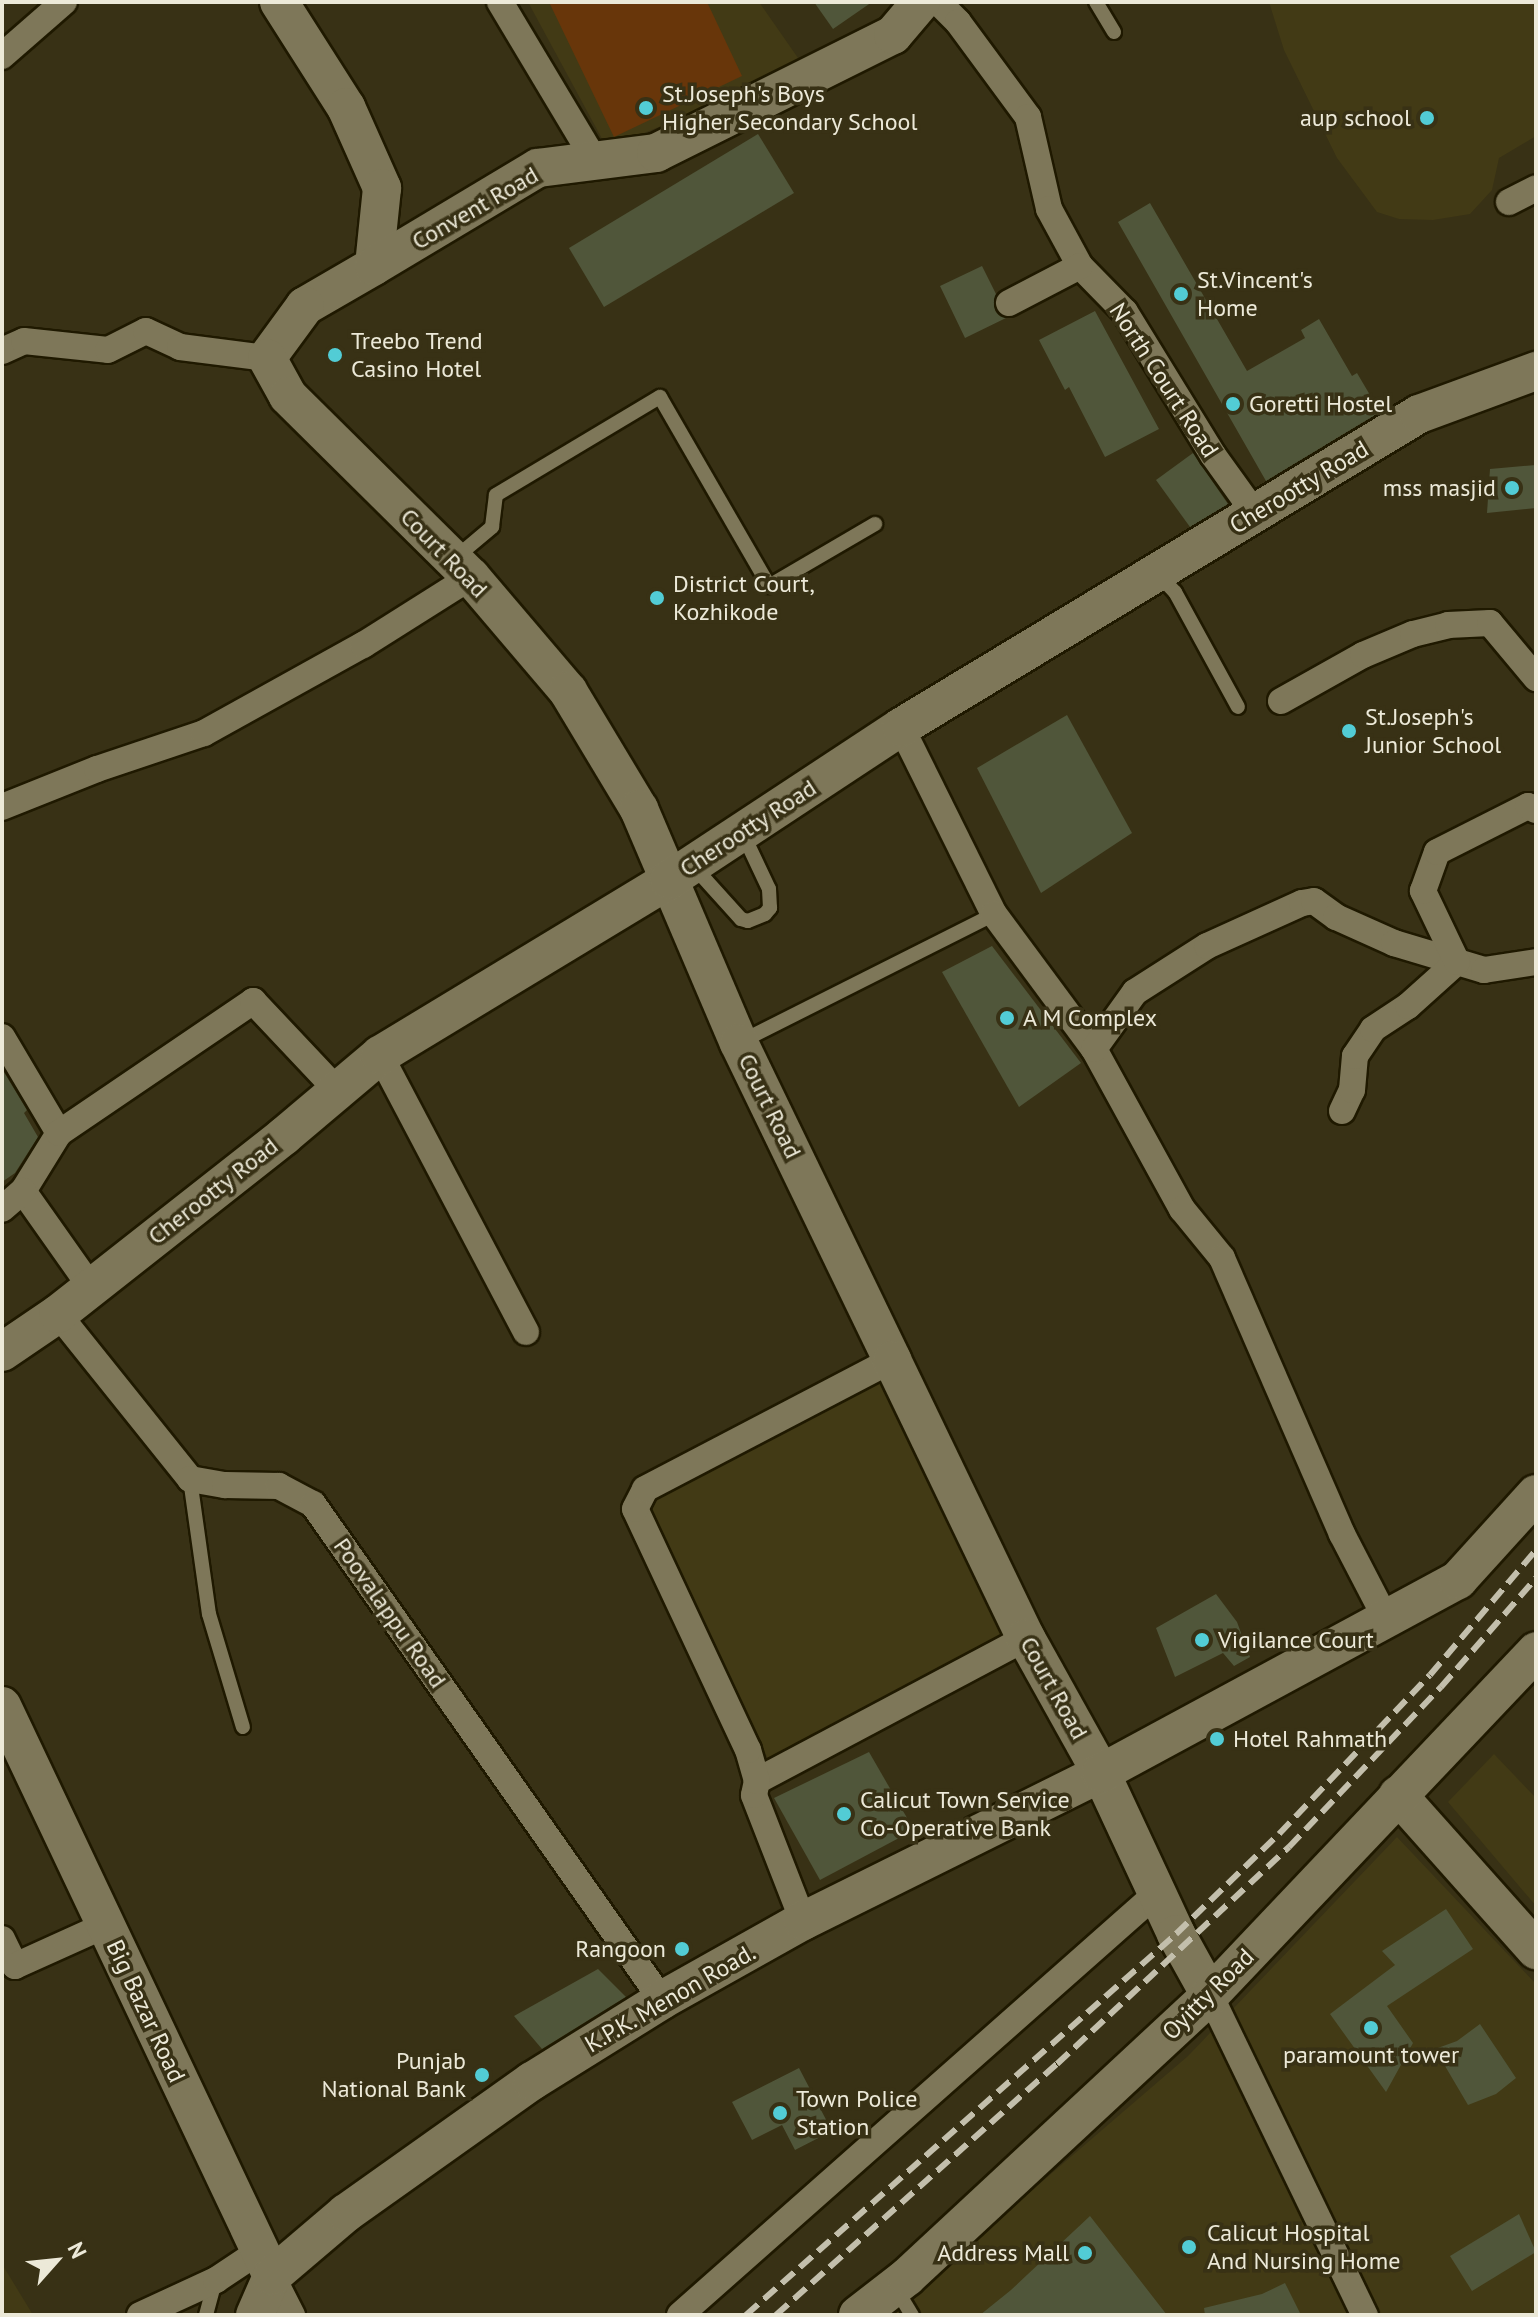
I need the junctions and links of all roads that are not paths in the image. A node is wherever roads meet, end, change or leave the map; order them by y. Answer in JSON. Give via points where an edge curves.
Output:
{"nodes":[{"id":1,"x":64,"y":2,"type":"edge"},
{"id":2,"x":279,"y":2,"type":"edge"},
{"id":3,"x":500,"y":2,"type":"edge"},
{"id":4,"x":921,"y":2,"type":"edge"},
{"id":5,"x":938,"y":2,"type":"edge"},
{"id":6,"x":1096,"y":2,"type":"edge"},
{"id":7,"x":1114,"y":32,"type":"dead end"},
{"id":8,"x":2,"y":56,"type":"edge"},
{"id":9,"x":595,"y":161,"type":"junction"},
{"id":10,"x":1536,"y":188,"type":"edge"},
{"id":11,"x":1509,"y":202,"type":"dead end"},
{"id":12,"x":374,"y":266,"type":"junction"},
{"id":13,"x":1080,"y":266,"type":"junction"},
{"id":14,"x":1009,"y":303,"type":"dead end"},
{"id":15,"x":2,"y":351,"type":"edge"},
{"id":16,"x":267,"y":358,"type":"junction"},
{"id":17,"x":1536,"y":371,"type":"edge"},
{"id":18,"x":1254,"y":512,"type":"junction"},
{"id":19,"x":875,"y":524,"type":"dead end"},
{"id":20,"x":462,"y":568,"type":"junction"},
{"id":21,"x":1158,"y":573,"type":"junction"},
{"id":22,"x":1536,"y":678,"type":"edge"},
{"id":23,"x":1281,"y":701,"type":"dead end"},
{"id":24,"x":1238,"y":707,"type":"dead end"},
{"id":25,"x":901,"y":727,"type":"junction"},
{"id":26,"x":2,"y":807,"type":"edge"},
{"id":27,"x":1536,"y":810,"type":"edge"},
{"id":28,"x":742,"y":832,"type":"junction"},
{"id":29,"x":681,"y":872,"type":"junction"},
{"id":30,"x":994,"y":914,"type":"junction"},
{"id":31,"x":1457,"y":962,"type":"junction"},
{"id":32,"x":1535,"y":964,"type":"edge"},
{"id":33,"x":2,"y":1037,"type":"edge"},
{"id":34,"x":739,"y":1043,"type":"junction"},
{"id":35,"x":1094,"y":1049,"type":"junction"},
{"id":36,"x":380,"y":1055,"type":"junction"},
{"id":37,"x":337,"y":1090,"type":"junction"},
{"id":38,"x":1342,"y":1111,"type":"dead end"},
{"id":39,"x":59,"y":1133,"type":"junction"},
{"id":40,"x":23,"y":1191,"type":"junction"},
{"id":41,"x":2,"y":1209,"type":"edge"},
{"id":42,"x":90,"y":1286,"type":"junction"},
{"id":43,"x":58,"y":1314,"type":"junction"},
{"id":44,"x":526,"y":1332,"type":"dead end"},
{"id":45,"x":2,"y":1352,"type":"edge"},
{"id":46,"x":892,"y":1360,"type":"junction"},
{"id":47,"x":190,"y":1479,"type":"junction"},
{"id":48,"x":1536,"y":1494,"type":"edge"},
{"id":49,"x":1385,"y":1617,"type":"junction"},
{"id":50,"x":1026,"y":1638,"type":"junction"},
{"id":51,"x":1536,"y":1651,"type":"edge"},
{"id":52,"x":2,"y":1706,"type":"edge"},
{"id":53,"x":243,"y":1727,"type":"dead end"},
{"id":54,"x":1101,"y":1773,"type":"junction"},
{"id":55,"x":757,"y":1781,"type":"junction"},
{"id":56,"x":1398,"y":1795,"type":"junction"},
{"id":57,"x":1157,"y":1893,"type":"junction"},
{"id":58,"x":803,"y":1921,"type":"junction"},
{"id":59,"x":106,"y":1925,"type":"junction"},
{"id":60,"x":2,"y":1939,"type":"edge"},
{"id":61,"x":1536,"y":1950,"type":"edge"},
{"id":62,"x":1210,"y":1995,"type":"junction"},
{"id":63,"x":662,"y":2000,"type":"junction"},
{"id":64,"x":265,"y":2264,"type":"junction"},
{"id":65,"x":216,"y":2280,"type":"junction"},
{"id":66,"x":904,"y":2301,"type":"edge"},
{"id":67,"x":140,"y":2315,"type":"edge"},
{"id":68,"x":206,"y":2315,"type":"edge"},
{"id":69,"x":255,"y":2315,"type":"edge"},
{"id":70,"x":292,"y":2315,"type":"edge"},
{"id":71,"x":680,"y":2315,"type":"edge"},
{"id":72,"x":858,"y":2315,"type":"edge"},
{"id":73,"x":1365,"y":2315,"type":"edge"}],
"edges":[{"from":1,"to":8,"type":"street"},
{"from":2,"to":12,"type":"main road","via":[[346,107],[382,188]]},
{"from":3,"to":9,"type":"street"},
{"from":4,"to":9,"type":"main road","name":"Convent Road","via":[[893,35],[656,153]]},
{"from":5,"to":13,"type":"street","name":"North Court Road","via":[[1028,117],[1049,209]]},
{"from":6,"to":7,"type":"lane"},
{"from":9,"to":12,"type":"main road","name":"Convent Road","via":[[538,168]]},
{"from":10,"to":11,"type":"street"},
{"from":12,"to":16,"type":"main road","via":[[305,306]]},
{"from":13,"to":14,"type":"street"},
{"from":13,"to":18,"type":"street","name":"North Court Road","via":[[1125,312]]},
{"from":15,"to":16,"type":"street","via":[[24,341],[108,350],[146,331],[180,347]]},
{"from":16,"to":20,"type":"main road","name":"Court Road","via":[[288,396]]},
{"from":17,"to":18,"type":"main road","name":"Cherootty Road","via":[[1419,414]]},
{"from":18,"to":21,"type":"main road","name":"Cherootty Road"},
{"from":19,"to":20,"type":"lane","via":[[769,586],[660,397],[496,495],[492,527]]},
{"from":20,"to":26,"type":"street","via":[[363,645],[204,733]]},
{"from":20,"to":29,"type":"main road","name":"Court Road","via":[[568,691]]},
{"from":21,"to":24,"type":"lane","via":[[1175,592]]},
{"from":21,"to":25,"type":"main road","name":"Cherootty Road"},
{"from":22,"to":23,"type":"street","via":[[1490,623],[1448,625],[1363,655]]},
{"from":25,"to":28,"type":"main road","name":"Cherootty Road"},
{"from":25,"to":30,"type":"street"},
{"from":27,"to":31,"type":"street","via":[[1528,806],[1437,852],[1423,891]]},
{"from":28,"to":29,"type":"main road","name":"Cherootty Road"},
{"from":28,"to":29,"type":"lane","via":[[769,889],[765,914],[741,919]]},
{"from":29,"to":34,"type":"main road","name":"Court Road"},
{"from":29,"to":36,"type":"main road","name":"Cherootty Road"},
{"from":30,"to":34,"type":"lane"},
{"from":30,"to":35,"type":"street"},
{"from":31,"to":32,"type":"street","via":[[1484,970]]},
{"from":31,"to":35,"type":"street","via":[[1394,943],[1314,901],[1302,903],[1207,946],[1135,992]]},
{"from":31,"to":38,"type":"street","via":[[1373,1029],[1355,1056],[1352,1090]]},
{"from":33,"to":39,"type":"street"},
{"from":34,"to":46,"type":"main road","name":"Court Road"},
{"from":35,"to":49,"type":"street","via":[[1182,1209],[1222,1258],[1342,1534]]},
{"from":36,"to":37,"type":"main road","name":"Cherootty Road"},
{"from":36,"to":44,"type":"street"},
{"from":37,"to":39,"type":"street","via":[[253,1001]]},
{"from":37,"to":42,"type":"main road","name":"Cherootty Road"},
{"from":39,"to":40,"type":"street"},
{"from":40,"to":41,"type":"street"},
{"from":40,"to":42,"type":"street"},
{"from":42,"to":43,"type":"main road","name":"Cherootty Road"},
{"from":43,"to":45,"type":"main road","name":"Cherootty Road"},
{"from":43,"to":47,"type":"street"},
{"from":46,"to":50,"type":"main road","name":"Court Road"},
{"from":46,"to":55,"type":"street","via":[[645,1489],[635,1509],[748,1750]]},
{"from":47,"to":53,"type":"lane","via":[[209,1614]]},
{"from":47,"to":63,"type":"street","name":"Poovalappu Road","via":[[279,1486],[313,1504]]},
{"from":48,"to":49,"type":"main road","name":"K.P.K. Menon Road.","via":[[1458,1580]]},
{"from":49,"to":54,"type":"main road","name":"K.P.K. Menon Road."},
{"from":50,"to":54,"type":"main road","name":"Court Road"},
{"from":50,"to":55,"type":"street"},
{"from":51,"to":56,"type":"main road","name":"Oyitty Road"},
{"from":52,"to":59,"type":"main road","name":"Big Bazar Road"},
{"from":54,"to":57,"type":"main road","name":"Court Road"},
{"from":54,"to":58,"type":"main road","name":"K.P.K. Menon Road."},
{"from":55,"to":58,"type":"street","via":[[754,1795]]},
{"from":56,"to":61,"type":"main road"},
{"from":56,"to":62,"type":"main road","name":"Oyitty Road"},
{"from":57,"to":62,"type":"main road","name":"Court Road"},
{"from":57,"to":71,"type":"street"},
{"from":58,"to":63,"type":"main road","name":"K.P.K. Menon Road."},
{"from":59,"to":60,"type":"street","via":[[15,1966]]},
{"from":59,"to":64,"type":"main road","name":"Big Bazar Road"},
{"from":62,"to":66,"type":"main road","name":"Oyitty Road"},
{"from":62,"to":73,"type":"street","name":"Court Road"},
{"from":63,"to":64,"type":"main road","name":"K.P.K. Menon Road.","via":[[519,2090]]},
{"from":64,"to":65,"type":"street"},
{"from":64,"to":69,"type":"main road"},
{"from":64,"to":70,"type":"street","name":"Big Bazar Road"},
{"from":65,"to":67,"type":"street"},
{"from":65,"to":68,"type":"lane"},
{"from":66,"to":72,"type":"main road","name":"Oyitty Road"}]}
